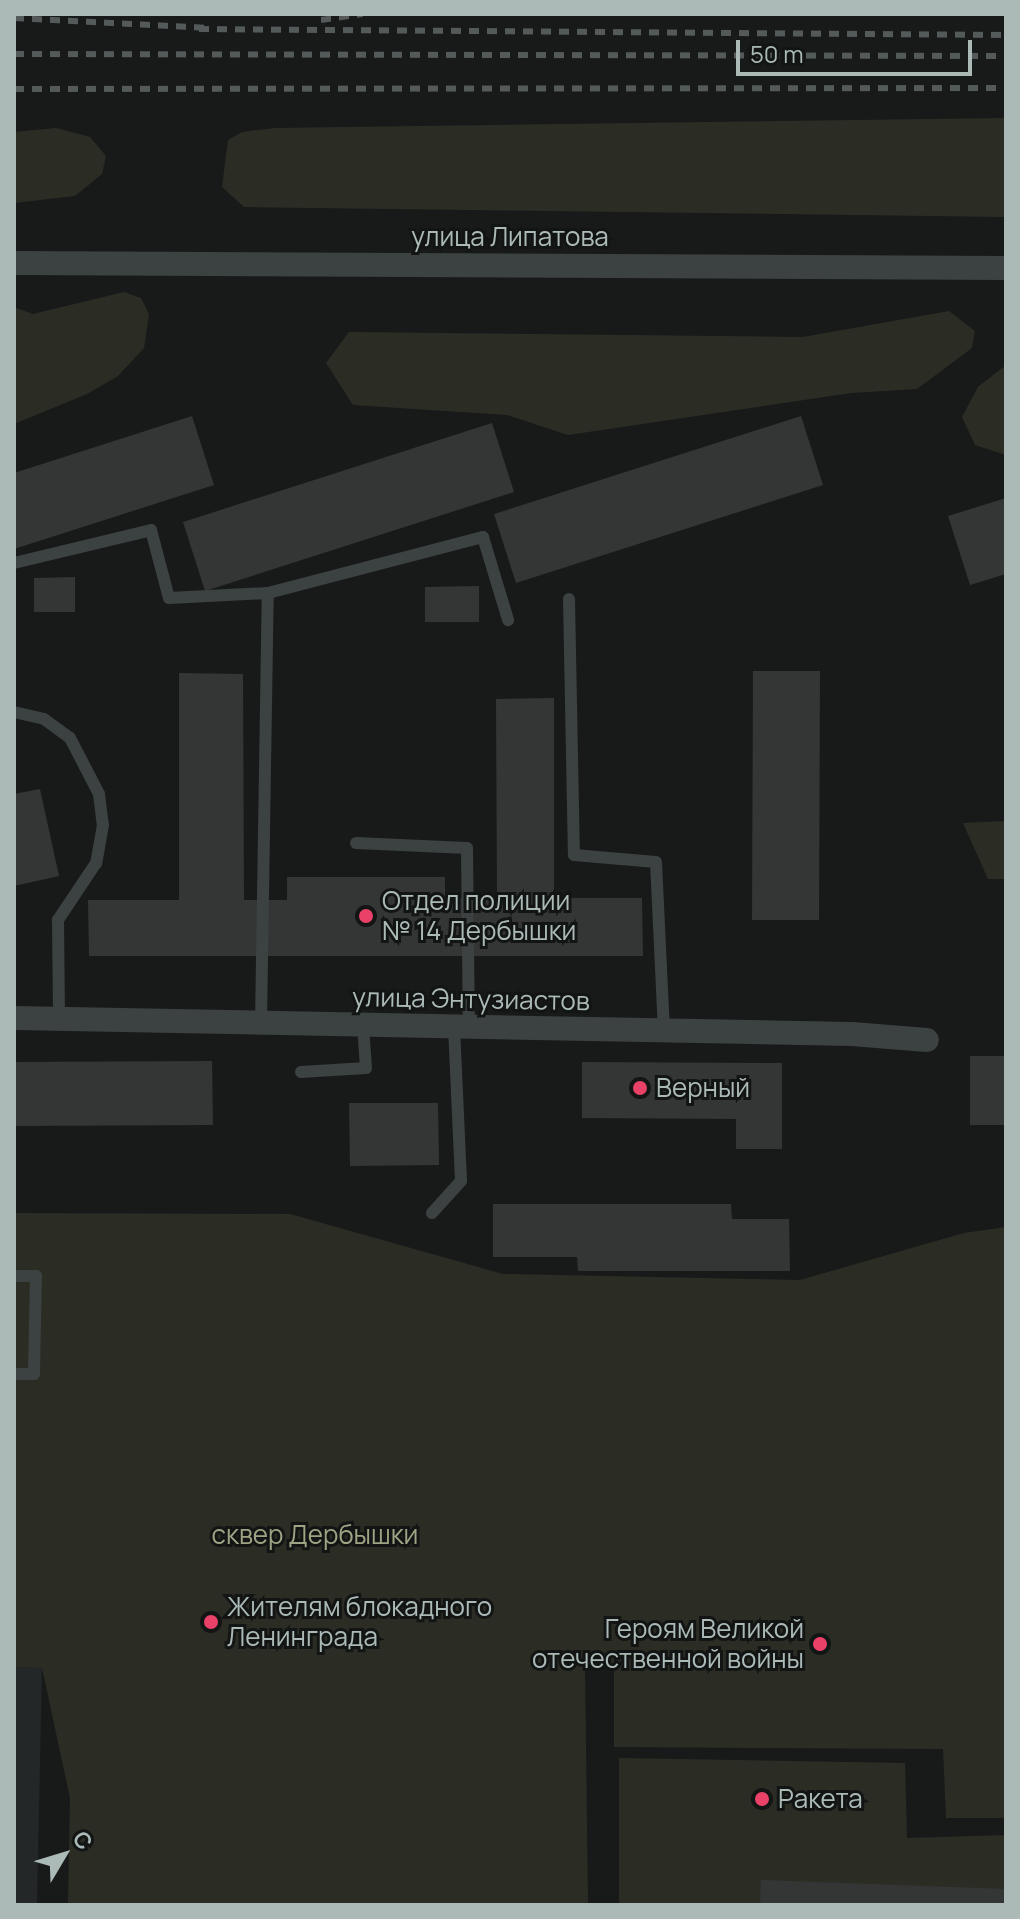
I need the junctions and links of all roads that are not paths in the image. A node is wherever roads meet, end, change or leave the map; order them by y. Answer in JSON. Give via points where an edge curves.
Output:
{"nodes":[{"id":1,"x":14,"y":263,"type":"edge"},
{"id":2,"x":1006,"y":268,"type":"edge"},
{"id":3,"x":14,"y":563,"type":"edge"},
{"id":4,"x":268,"y":593,"type":"junction"},
{"id":5,"x":569,"y":599,"type":"dead end"},
{"id":6,"x":508,"y":620,"type":"dead end"},
{"id":7,"x":14,"y":712,"type":"edge"},
{"id":8,"x":356,"y":843,"type":"dead end"},
{"id":9,"x":14,"y":1018,"type":"edge"},
{"id":10,"x":59,"y":1019,"type":"junction"},
{"id":11,"x":261,"y":1023,"type":"junction"},
{"id":12,"x":363,"y":1025,"type":"junction"},
{"id":13,"x":462,"y":1027,"type":"junction"},
{"id":14,"x":664,"y":1030,"type":"junction"},
{"id":15,"x":927,"y":1040,"type":"dead end"},
{"id":16,"x":301,"y":1072,"type":"dead end"},
{"id":17,"x":432,"y":1213,"type":"dead end"},
{"id":18,"x":14,"y":1276,"type":"edge"},
{"id":19,"x":14,"y":1374,"type":"edge"}],
"edges":[{"from":1,"to":2,"type":"street","name":"улица Липатова"},
{"from":3,"to":4,"type":"lane","via":[[151,530],[169,598]]},
{"from":4,"to":6,"type":"lane","via":[[483,537]]},
{"from":4,"to":11,"type":"lane"},
{"from":5,"to":14,"type":"lane","via":[[574,855],[656,862]]},
{"from":7,"to":10,"type":"lane","via":[[44,719],[70,738],[99,794],[103,825],[96,863],[58,920]]},
{"from":8,"to":13,"type":"lane","via":[[467,848]]},
{"from":9,"to":10,"type":"street","name":"улица Энтузиастов"},
{"from":10,"to":11,"type":"street","name":"улица Энтузиастов"},
{"from":11,"to":12,"type":"street","name":"улица Энтузиастов"},
{"from":12,"to":13,"type":"street","name":"улица Энтузиастов"},
{"from":12,"to":16,"type":"lane","via":[[366,1068]]},
{"from":13,"to":14,"type":"street","name":"улица Энтузиастов"},
{"from":13,"to":17,"type":"lane","via":[[461,1181]]},
{"from":14,"to":15,"type":"street","name":"улица Энтузиастов"},
{"from":18,"to":19,"type":"lane","via":[[36,1276],[34,1374]]}]}
